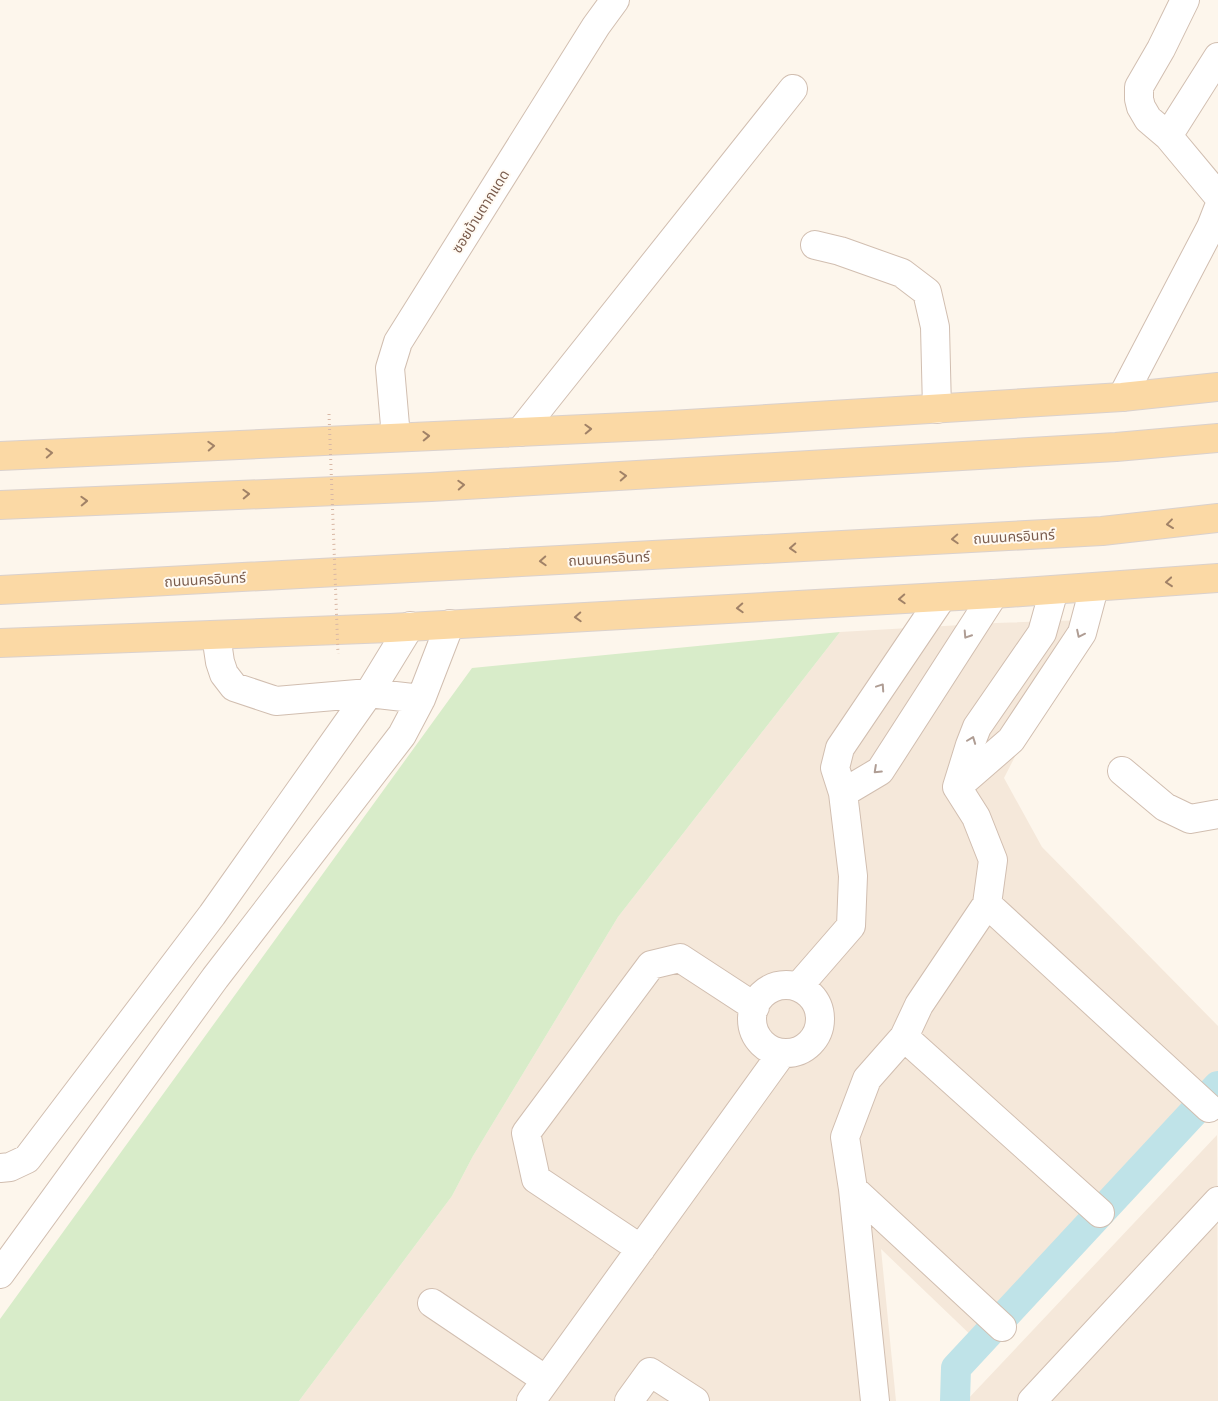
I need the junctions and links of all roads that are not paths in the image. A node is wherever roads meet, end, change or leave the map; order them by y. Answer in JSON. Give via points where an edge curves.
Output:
{"nodes":[{"id":1,"x":615,"y":0,"type":"edge"},
{"id":2,"x":1185,"y":0,"type":"edge"},
{"id":3,"x":1218,"y":57,"type":"edge"},
{"id":4,"x":793,"y":89,"type":"dead end"},
{"id":5,"x":1168,"y":136,"type":"junction"},
{"id":6,"x":1218,"y":196,"type":"edge"},
{"id":7,"x":1218,"y":209,"type":"edge"},
{"id":8,"x":816,"y":245,"type":"dead end"},
{"id":9,"x":1218,"y":387,"type":"edge"},
{"id":10,"x":1122,"y":397,"type":"junction"},
{"id":11,"x":937,"y":409,"type":"junction"},
{"id":12,"x":520,"y":432,"type":"junction"},
{"id":13,"x":396,"y":437,"type":"junction"},
{"id":14,"x":1218,"y":438,"type":"edge"},
{"id":15,"x":0,"y":456,"type":"edge"},
{"id":16,"x":0,"y":505,"type":"edge"},
{"id":17,"x":1218,"y":518,"type":"edge"},
{"id":18,"x":1218,"y":578,"type":"edge"},
{"id":19,"x":1094,"y":588,"type":"junction"},
{"id":20,"x":0,"y":590,"type":"edge"},
{"id":21,"x":1054,"y":590,"type":"junction"},
{"id":22,"x":994,"y":594,"type":"junction"},
{"id":23,"x":942,"y":597,"type":"junction"},
{"id":24,"x":450,"y":624,"type":"junction"},
{"id":25,"x":410,"y":626,"type":"junction"},
{"id":26,"x":216,"y":635,"type":"junction"},
{"id":27,"x":0,"y":643,"type":"edge"},
{"id":28,"x":369,"y":693,"type":"junction"},
{"id":29,"x":421,"y":699,"type":"junction"},
{"id":30,"x":1122,"y":771,"type":"dead end"},
{"id":31,"x":957,"y":787,"type":"junction"},
{"id":32,"x":843,"y":793,"type":"junction"},
{"id":33,"x":1218,"y":814,"type":"edge"},
{"id":34,"x":987,"y":904,"type":"junction"},
{"id":35,"x":798,"y":987,"type":"junction"},
{"id":36,"x":754,"y":1007,"type":"junction"},
{"id":37,"x":904,"y":1037,"type":"junction"},
{"id":38,"x":782,"y":1053,"type":"junction"},
{"id":39,"x":1209,"y":1108,"type":"dead end"},
{"id":40,"x":0,"y":1168,"type":"edge"},
{"id":41,"x":853,"y":1189,"type":"junction"},
{"id":42,"x":1218,"y":1201,"type":"edge"},
{"id":43,"x":1100,"y":1213,"type":"dead end"},
{"id":44,"x":641,"y":1249,"type":"junction"},
{"id":45,"x":0,"y":1274,"type":"edge"},
{"id":46,"x":432,"y":1303,"type":"dead end"},
{"id":47,"x":1002,"y":1327,"type":"dead end"},
{"id":48,"x":538,"y":1391,"type":"edge"},
{"id":49,"x":629,"y":1401,"type":"edge"},
{"id":50,"x":695,"y":1401,"type":"edge"},
{"id":51,"x":875,"y":1401,"type":"edge"},
{"id":52,"x":1032,"y":1401,"type":"edge"}],
"edges":[{"from":1,"to":13,"type":"street","name":"ซอยบ้านตากแดด","via":[[398,342],[390,368]]},
{"from":2,"to":5,"type":"street","via":[[1139,87],[1141,107],[1148,119]]},
{"from":3,"to":5,"type":"street"},
{"from":4,"to":12,"type":"street"},
{"from":5,"to":6,"type":"street"},
{"from":7,"to":10,"type":"street"},
{"from":8,"to":11,"type":"street","via":[[902,273],[927,292],[936,327]]},
{"from":9,"to":10,"type":"main road"},
{"from":10,"to":11,"type":"main road"},
{"from":12,"to":11,"type":"main road","one_way":true},
{"from":13,"to":12,"type":"main road","one_way":true},
{"from":15,"to":13,"type":"main road","one_way":true},
{"from":16,"to":14,"type":"main road","one_way":true,"via":[[431,487],[1116,447]]},
{"from":17,"to":20,"type":"main road","name":"ถนนนครอินทร์","one_way":true,"via":[[1102,532]]},
{"from":18,"to":19,"type":"main road","one_way":true},
{"from":19,"to":21,"type":"main road"},
{"from":19,"to":31,"type":"street","one_way":true,"via":[[1082,633],[1011,740]]},
{"from":21,"to":22,"type":"main road"},
{"from":31,"to":21,"type":"street","one_way":true,"via":[[977,728],[1042,633]]},
{"from":22,"to":23,"type":"main road"},
{"from":22,"to":32,"type":"street","one_way":true,"via":[[880,770]]},
{"from":23,"to":24,"type":"main road","one_way":true},
{"from":32,"to":23,"type":"street","one_way":true,"via":[[835,768],[840,748]]},
{"from":24,"to":25,"type":"main road"},
{"from":24,"to":29,"type":"street"},
{"from":25,"to":26,"type":"main road"},
{"from":25,"to":28,"type":"street"},
{"from":26,"to":27,"type":"main road"},
{"from":26,"to":28,"type":"street","via":[[224,674],[234,687],[276,701]]},
{"from":28,"to":29,"type":"street"},
{"from":28,"to":40,"type":"street","via":[[212,915],[27,1159]]},
{"from":29,"to":45,"type":"street","via":[[402,735],[215,978]]},
{"from":30,"to":33,"type":"street","via":[[1165,807],[1190,819]]},
{"from":31,"to":34,"type":"street","via":[[976,817],[993,860]]},
{"from":32,"to":35,"type":"street","via":[[853,876],[851,926]]},
{"from":34,"to":37,"type":"street","via":[[919,1005]]},
{"from":34,"to":39,"type":"street"},
{"from":35,"to":36,"type":"street","via":[[773,988]]},
{"from":35,"to":38,"type":"street","via":[[815,1001],[820,1016],[818,1032],[803,1048]]},
{"from":36,"to":38,"type":"street","via":[[753,1027],[757,1036],[772,1050]]},
{"from":36,"to":44,"type":"street","via":[[680,958],[651,965],[526,1133],[536,1178]]},
{"from":37,"to":41,"type":"street","via":[[867,1078],[845,1137]]},
{"from":37,"to":43,"type":"street"},
{"from":38,"to":44,"type":"street"},
{"from":41,"to":47,"type":"street"},
{"from":41,"to":51,"type":"street"},
{"from":42,"to":52,"type":"street"},
{"from":44,"to":48,"type":"street"},
{"from":46,"to":48,"type":"street"},
{"from":49,"to":50,"type":"street","via":[[650,1372]]}]}
